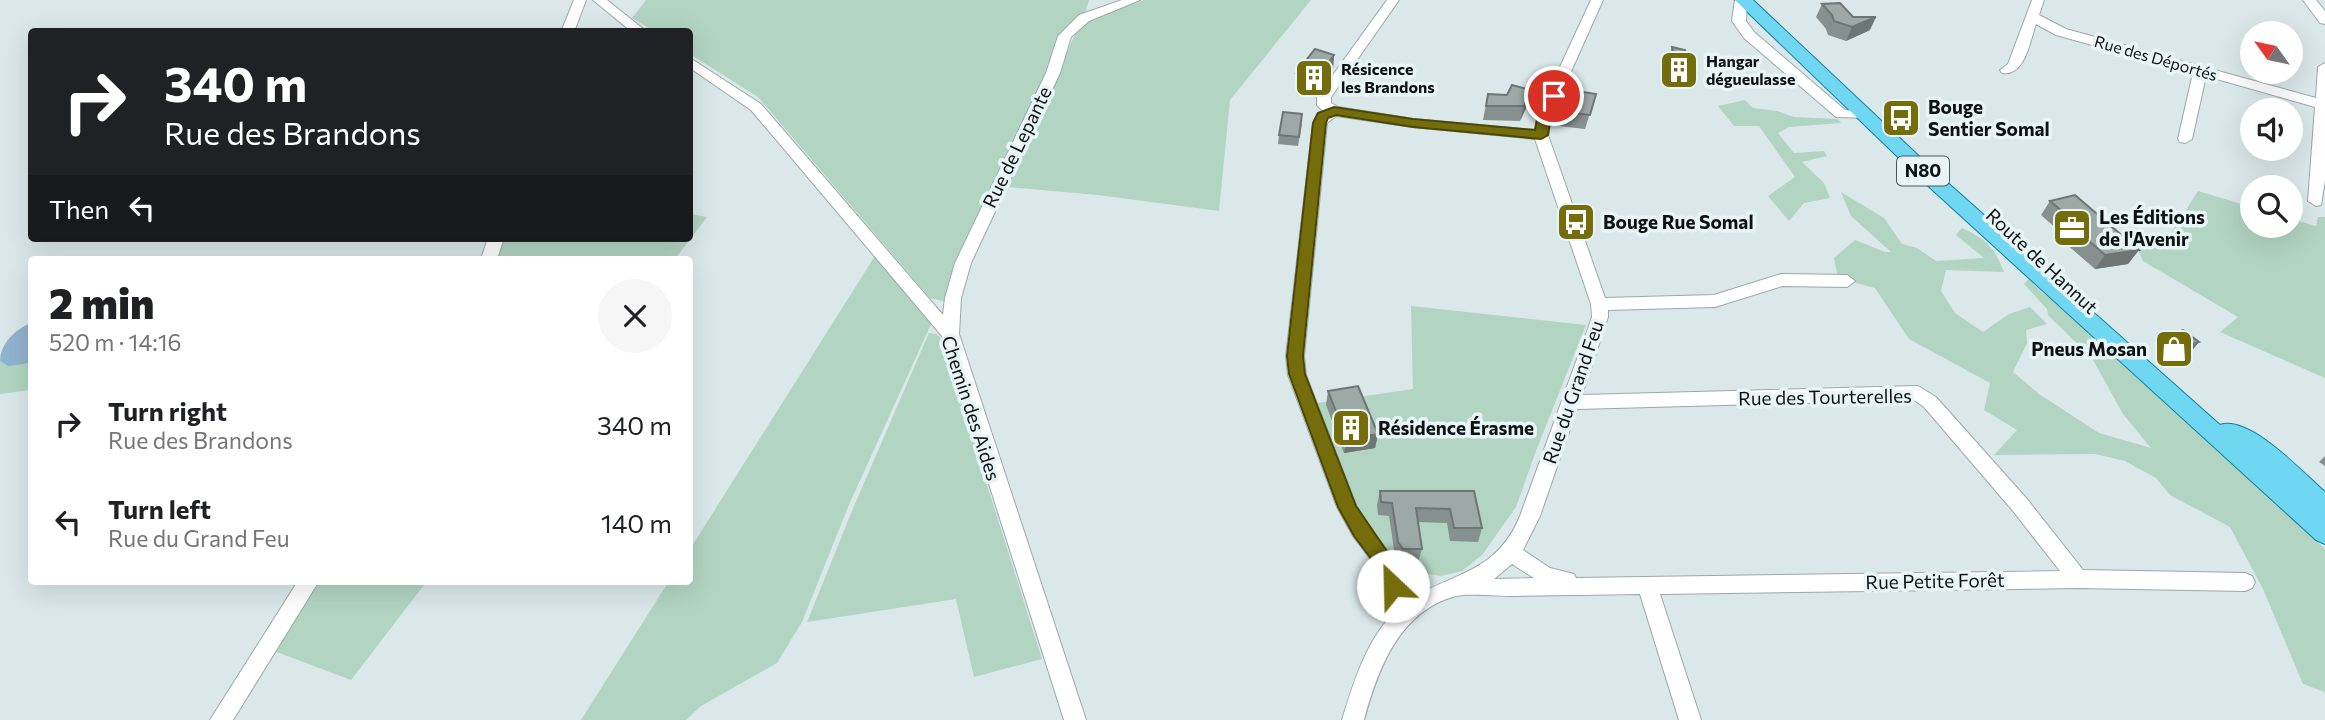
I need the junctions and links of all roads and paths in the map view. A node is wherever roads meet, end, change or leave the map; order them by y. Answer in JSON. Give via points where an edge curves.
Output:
{"nodes":[{"id":1,"x":580,"y":0,"type":"edge"},
{"id":2,"x":599,"y":0,"type":"edge"},
{"id":3,"x":1134,"y":0,"type":"edge"},
{"id":4,"x":1393,"y":0,"type":"edge"},
{"id":5,"x":1597,"y":0,"type":"edge"},
{"id":6,"x":1742,"y":0,"type":"edge"},
{"id":7,"x":1762,"y":0,"type":"edge"},
{"id":8,"x":2038,"y":0,"type":"edge"},
{"id":9,"x":2309,"y":0,"type":"edge"},
{"id":10,"x":2032,"y":16,"type":"junction"},
{"id":11,"x":2325,"y":20,"type":"edge"},
{"id":12,"x":569,"y":28,"type":"edge"},
{"id":13,"x":636,"y":28,"type":"edge"},
{"id":14,"x":693,"y":64,"type":"edge"},
{"id":15,"x":2325,"y":67,"type":"edge"},
{"id":16,"x":2007,"y":70,"type":"dead end"},
{"id":17,"x":2200,"y":71,"type":"junction"},
{"id":18,"x":2322,"y":104,"type":"junction"},
{"id":19,"x":1334,"y":111,"type":"junction"},
{"id":20,"x":1541,"y":135,"type":"junction"},
{"id":21,"x":2185,"y":139,"type":"dead end"},
{"id":22,"x":2316,"y":201,"type":"dead end"},
{"id":23,"x":1847,"y":281,"type":"dead end"},
{"id":24,"x":1599,"y":304,"type":"junction"},
{"id":25,"x":950,"y":334,"type":"junction"},
{"id":26,"x":2107,"y":339,"type":"junction"},
{"id":27,"x":1571,"y":402,"type":"junction"},
{"id":28,"x":2229,"y":431,"type":"junction"},
{"id":29,"x":2325,"y":507,"type":"edge"},
{"id":30,"x":2325,"y":518,"type":"edge"},
{"id":31,"x":2325,"y":533,"type":"edge"},
{"id":32,"x":2325,"y":545,"type":"edge"},
{"id":33,"x":1511,"y":552,"type":"junction"},
{"id":34,"x":2078,"y":579,"type":"junction"},
{"id":35,"x":2245,"y":582,"type":"dead end"},
{"id":36,"x":1636,"y":584,"type":"junction"},
{"id":37,"x":306,"y":585,"type":"edge"},
{"id":38,"x":1459,"y":588,"type":"junction"},
{"id":39,"x":1410,"y":609,"type":"junction"},
{"id":40,"x":221,"y":720,"type":"edge"},
{"id":41,"x":1075,"y":720,"type":"edge"},
{"id":42,"x":1353,"y":720,"type":"edge"},
{"id":43,"x":1690,"y":720,"type":"edge"}],
"edges":[{"from":1,"to":12,"type":"street"},
{"from":2,"to":13,"type":"street"},
{"from":3,"to":25,"type":"street","name":"Rue de Lepante","via":[[1084,18],[1065,36],[1053,73],[963,263],[953,298]]},
{"from":4,"to":19,"type":"street","via":[[1324,97],[1324,105]]},
{"from":5,"to":20,"type":"street","via":[[1545,114]]},
{"from":6,"to":26,"type":"main road","name":"Route de Hannut","number":"N80"},
{"from":7,"to":28,"type":"main road","name":"Route de Hannut","number":"N80"},
{"from":8,"to":10,"type":"street"},
{"from":9,"to":11,"type":"street"},
{"from":10,"to":16,"type":"street","via":[[2014,66]]},
{"from":10,"to":17,"type":"street","name":"Rue des Déportés","via":[[2062,32]]},
{"from":14,"to":25,"type":"street","name":"Chemin des Aides","via":[[756,107]]},
{"from":15,"to":18,"type":"street"},
{"from":17,"to":18,"type":"street","name":"Rue des Déportés"},
{"from":17,"to":21,"type":"street"},
{"from":18,"to":22,"type":"street"},
{"from":19,"to":20,"type":"street"},
{"from":19,"to":39,"type":"street","via":[[1320,123],[1295,356],[1297,374],[1347,507],[1390,569],[1393,586]]},
{"from":20,"to":24,"type":"street","name":"Rue du Grand Feu"},
{"from":23,"to":24,"type":"street","via":[[1781,281],[1715,301]]},
{"from":24,"to":27,"type":"street","name":"Rue du Grand Feu","via":[[1600,317]]},
{"from":25,"to":41,"type":"street","name":"Chemin des Aides"},
{"from":26,"to":31,"type":"main road","name":"Route de Hannut","number":"N80"},
{"from":26,"to":32,"type":"main road"},
{"from":27,"to":33,"type":"street","name":"Rue du Grand Feu","via":[[1527,527]]},
{"from":27,"to":34,"type":"street","name":"Rue des Tourterelles","via":[[1918,393],[2020,505]]},
{"from":28,"to":29,"type":"main road","via":[[2245,437]]},
{"from":28,"to":30,"type":"main road","name":"Route de Hannut","number":"N80"},
{"from":33,"to":36,"type":"street","name":"Rue Petite Forêt","via":[[1560,580],[1609,578]]},
{"from":33,"to":38,"type":"street","name":"Rue du Grand Feu","via":[[1489,574]]},
{"from":34,"to":35,"type":"street","name":"Rue Petite Forêt"},
{"from":34,"to":36,"type":"street","name":"Rue Petite Forêt"},
{"from":36,"to":38,"type":"street","name":"Rue Petite Forêt"},
{"from":36,"to":43,"type":"street"},
{"from":37,"to":40,"type":"street"},
{"from":38,"to":39,"type":"street","name":"Rue du Grand Feu"},
{"from":39,"to":42,"type":"street","name":"Rue du Grand Feu","via":[[1382,640]]}]}
